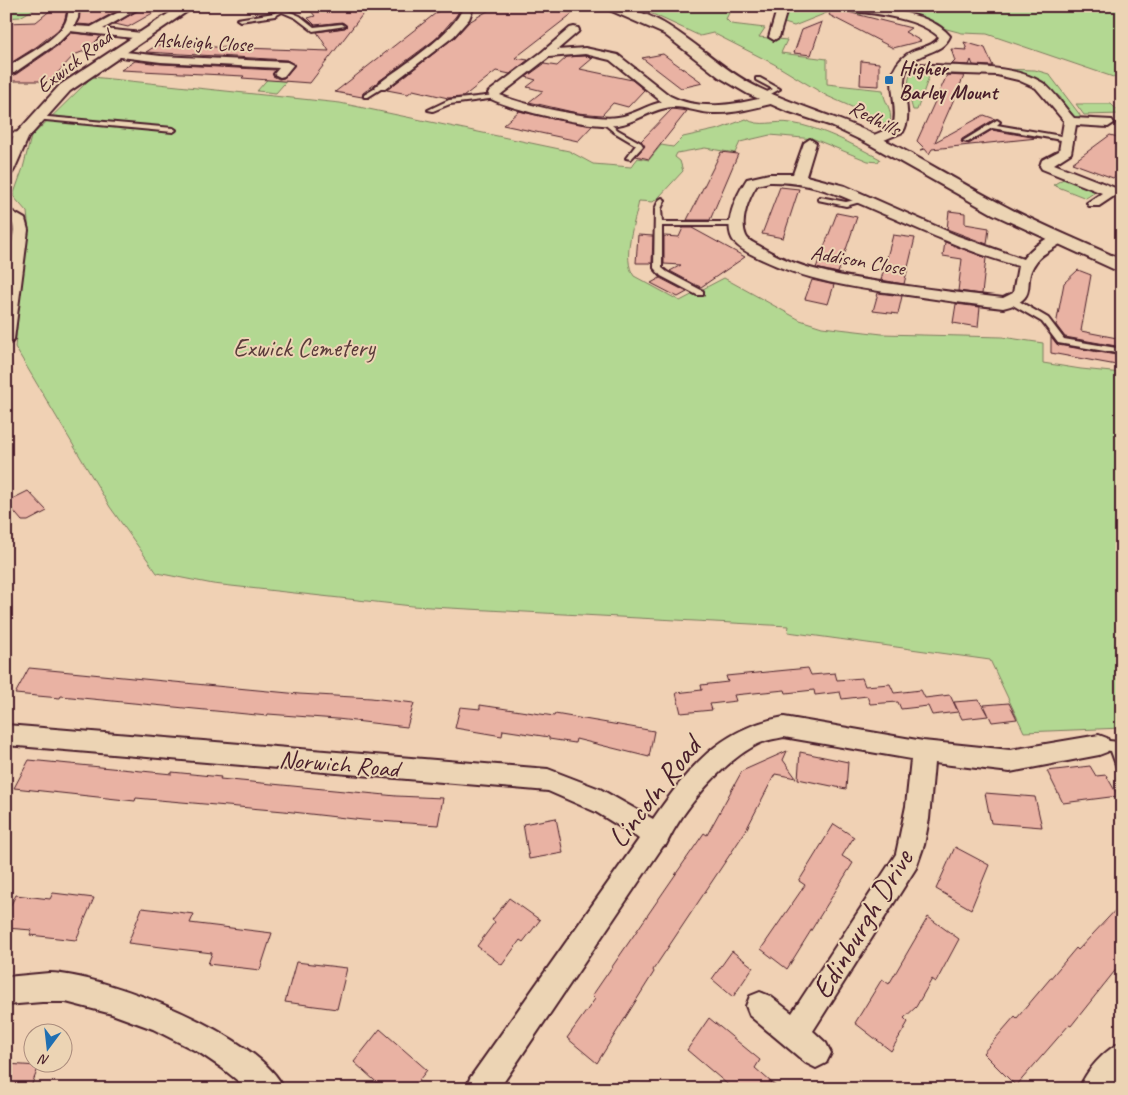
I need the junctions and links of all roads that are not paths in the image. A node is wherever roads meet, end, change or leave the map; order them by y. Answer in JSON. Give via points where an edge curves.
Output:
{"nodes":[{"id":1,"x":74,"y":6,"type":"edge"},
{"id":2,"x":138,"y":6,"type":"edge"},
{"id":3,"x":189,"y":6,"type":"edge"},
{"id":4,"x":289,"y":6,"type":"edge"},
{"id":5,"x":469,"y":6,"type":"edge"},
{"id":6,"x":610,"y":6,"type":"edge"},
{"id":7,"x":783,"y":6,"type":"edge"},
{"id":8,"x":839,"y":6,"type":"edge"},
{"id":9,"x":284,"y":11,"type":"junction"},
{"id":10,"x":240,"y":19,"type":"dead end"},
{"id":11,"x":342,"y":26,"type":"dead end"},
{"id":12,"x":68,"y":28,"type":"junction"},
{"id":13,"x":94,"y":30,"type":"junction"},
{"id":14,"x":574,"y":30,"type":"dead end"},
{"id":15,"x":142,"y":36,"type":"junction"},
{"id":16,"x":774,"y":37,"type":"dead end"},
{"id":17,"x":559,"y":42,"type":"junction"},
{"id":18,"x":573,"y":45,"type":"dead end"},
{"id":19,"x":117,"y":54,"type":"junction"},
{"id":20,"x":546,"y":54,"type":"junction"},
{"id":21,"x":296,"y":57,"type":"dead end"},
{"id":22,"x":24,"y":61,"type":"junction"},
{"id":23,"x":42,"y":63,"type":"dead end"},
{"id":24,"x":904,"y":65,"type":"junction"},
{"id":25,"x":8,"y":72,"type":"edge"},
{"id":26,"x":758,"y":79,"type":"dead end"},
{"id":27,"x":381,"y":87,"type":"joint"},
{"id":28,"x":366,"y":96,"type":"dead end"},
{"id":29,"x":495,"y":97,"type":"junction"},
{"id":30,"x":767,"y":98,"type":"junction"},
{"id":31,"x":674,"y":104,"type":"junction"},
{"id":32,"x":431,"y":110,"type":"dead end"},
{"id":33,"x":37,"y":118,"type":"junction"},
{"id":34,"x":998,"y":121,"type":"dead end"},
{"id":35,"x":1070,"y":121,"type":"junction"},
{"id":36,"x":605,"y":122,"type":"junction"},
{"id":37,"x":1108,"y":123,"type":"dead end"},
{"id":38,"x":992,"y":126,"type":"junction"},
{"id":39,"x":172,"y":130,"type":"dead end"},
{"id":40,"x":24,"y":134,"type":"junction"},
{"id":41,"x":6,"y":135,"type":"edge"},
{"id":42,"x":1067,"y":139,"type":"junction"},
{"id":43,"x":873,"y":140,"type":"junction"},
{"id":44,"x":966,"y":141,"type":"dead end"},
{"id":45,"x":810,"y":143,"type":"dead end"},
{"id":46,"x":629,"y":158,"type":"dead end"},
{"id":47,"x":8,"y":164,"type":"edge"},
{"id":48,"x":1054,"y":169,"type":"junction"},
{"id":49,"x":798,"y":180,"type":"junction"},
{"id":50,"x":1039,"y":180,"type":"dead end"},
{"id":51,"x":820,"y":199,"type":"dead end"},
{"id":52,"x":662,"y":200,"type":"dead end"},
{"id":53,"x":864,"y":200,"type":"junction"},
{"id":54,"x":1094,"y":203,"type":"dead end"},
{"id":55,"x":6,"y":212,"type":"edge"},
{"id":56,"x":659,"y":224,"type":"junction"},
{"id":57,"x":735,"y":224,"type":"junction"},
{"id":58,"x":1059,"y":238,"type":"junction"},
{"id":59,"x":11,"y":258,"type":"edge"},
{"id":60,"x":1026,"y":264,"type":"junction"},
{"id":61,"x":1122,"y":267,"type":"edge"},
{"id":62,"x":700,"y":293,"type":"dead end"},
{"id":63,"x":1014,"y":302,"type":"junction"},
{"id":64,"x":6,"y":339,"type":"edge"},
{"id":65,"x":1122,"y":352,"type":"edge"},
{"id":66,"x":6,"y":735,"type":"edge"},
{"id":67,"x":1100,"y":745,"type":"joint"},
{"id":68,"x":923,"y":751,"type":"junction"},
{"id":69,"x":1122,"y":766,"type":"edge"},
{"id":70,"x":656,"y":837,"type":"junction"},
{"id":71,"x":6,"y":991,"type":"edge"},
{"id":72,"x":760,"y":1006,"type":"dead end"},
{"id":73,"x":795,"y":1034,"type":"junction"},
{"id":74,"x":816,"y":1053,"type":"dead end"},
{"id":75,"x":1122,"y":1057,"type":"edge"},
{"id":76,"x":269,"y":1089,"type":"edge"},
{"id":77,"x":481,"y":1089,"type":"edge"},
{"id":78,"x":1094,"y":1089,"type":"edge"}],
"edges":[{"from":1,"to":12,"type":"street"},
{"from":2,"to":13,"type":"street"},
{"from":3,"to":15,"type":"street","name":"Exwick Road"},
{"from":4,"to":9,"type":"lane"},
{"from":5,"to":27,"type":"street","via":[[464,19],[450,34]]},
{"from":6,"to":30,"type":"street","name":"Redhills","via":[[669,31],[724,74]]},
{"from":7,"to":16,"type":"street"},
{"from":8,"to":24,"type":"street","via":[[908,18],[936,27],[944,34],[943,41],[908,59]]},
{"from":9,"to":10,"type":"lane"},
{"from":9,"to":11,"type":"lane","via":[[313,29]]},
{"from":12,"to":13,"type":"street"},
{"from":12,"to":22,"type":"street"},
{"from":13,"to":15,"type":"street"},
{"from":14,"to":17,"type":"street"},
{"from":15,"to":19,"type":"street","name":"Exwick Road"},
{"from":17,"to":18,"type":"street"},
{"from":17,"to":20,"type":"street"},
{"from":19,"to":21,"type":"street","name":"Ashleigh Close","via":[[283,70]]},
{"from":19,"to":33,"type":"street","name":"Exwick Road","via":[[65,88]]},
{"from":20,"to":29,"type":"street","via":[[494,93]]},
{"from":20,"to":31,"type":"street","via":[[585,52],[614,57]]},
{"from":22,"to":23,"type":"street"},
{"from":22,"to":25,"type":"street"},
{"from":24,"to":35,"type":"street","via":[[935,70],[997,72],[1021,77],[1040,86]]},
{"from":24,"to":43,"type":"street","via":[[896,76],[896,92],[903,112],[899,129]]},
{"from":26,"to":30,"type":"lane","via":[[777,89]]},
{"from":27,"to":28,"type":"lane"},
{"from":29,"to":32,"type":"lane","via":[[448,102]]},
{"from":29,"to":36,"type":"street"},
{"from":30,"to":31,"type":"street","via":[[746,106],[718,109]]},
{"from":30,"to":43,"type":"street","name":"Redhills"},
{"from":31,"to":36,"type":"street"},
{"from":33,"to":39,"type":"lane"},
{"from":33,"to":40,"type":"street","name":"Exwick Road"},
{"from":34,"to":38,"type":"lane"},
{"from":35,"to":37,"type":"street"},
{"from":35,"to":42,"type":"street"},
{"from":36,"to":46,"type":"lane","via":[[639,144]]},
{"from":38,"to":42,"type":"lane"},
{"from":38,"to":44,"type":"lane"},
{"from":40,"to":41,"type":"lane"},
{"from":40,"to":47,"type":"street","name":"Exwick Road"},
{"from":42,"to":48,"type":"street","via":[[1065,153],[1048,162],[1048,166]]},
{"from":43,"to":58,"type":"street","name":"Redhills","via":[[999,210]]},
{"from":45,"to":49,"type":"street"},
{"from":48,"to":50,"type":"street"},
{"from":48,"to":54,"type":"street","via":[[1113,192]]},
{"from":49,"to":53,"type":"street","name":"Addison Close","via":[[834,186]]},
{"from":49,"to":57,"type":"street","name":"Addison Close","via":[[766,177],[752,182]]},
{"from":51,"to":53,"type":"lane","via":[[846,204]]},
{"from":52,"to":56,"type":"lane","via":[[658,209]]},
{"from":53,"to":60,"type":"street","name":"Addison Close","via":[[952,239]]},
{"from":55,"to":59,"type":"street","via":[[20,222],[21,230]]},
{"from":56,"to":57,"type":"lane"},
{"from":56,"to":62,"type":"lane","via":[[658,268]]},
{"from":57,"to":63,"type":"street","name":"Addison Close","via":[[741,242],[806,273],[857,284]]},
{"from":58,"to":60,"type":"street"},
{"from":58,"to":61,"type":"street","name":"Redhills"},
{"from":59,"to":64,"type":"street"},
{"from":60,"to":63,"type":"street","via":[[1020,297]]},
{"from":63,"to":65,"type":"lane","via":[[1045,320],[1061,341]]},
{"from":66,"to":70,"type":"street","name":"Norwich Road","via":[[548,780],[597,799]]},
{"from":67,"to":68,"type":"street","name":"Lincoln Road","via":[[1010,761]]},
{"from":67,"to":69,"type":"lane","via":[[1115,746]]},
{"from":68,"to":70,"type":"street","name":"Lincoln Road","via":[[805,729],[784,727],[759,732],[748,736],[716,760],[680,801]]},
{"from":68,"to":73,"type":"street","name":"Edinburgh Drive","via":[[916,833],[907,859]]},
{"from":70,"to":77,"type":"street","name":"Lincoln Road"},
{"from":71,"to":76,"type":"street","via":[[64,988],[109,999],[187,1031],[232,1056]]},
{"from":72,"to":73,"type":"street"},
{"from":73,"to":74,"type":"street"},
{"from":75,"to":78,"type":"street"}]}
